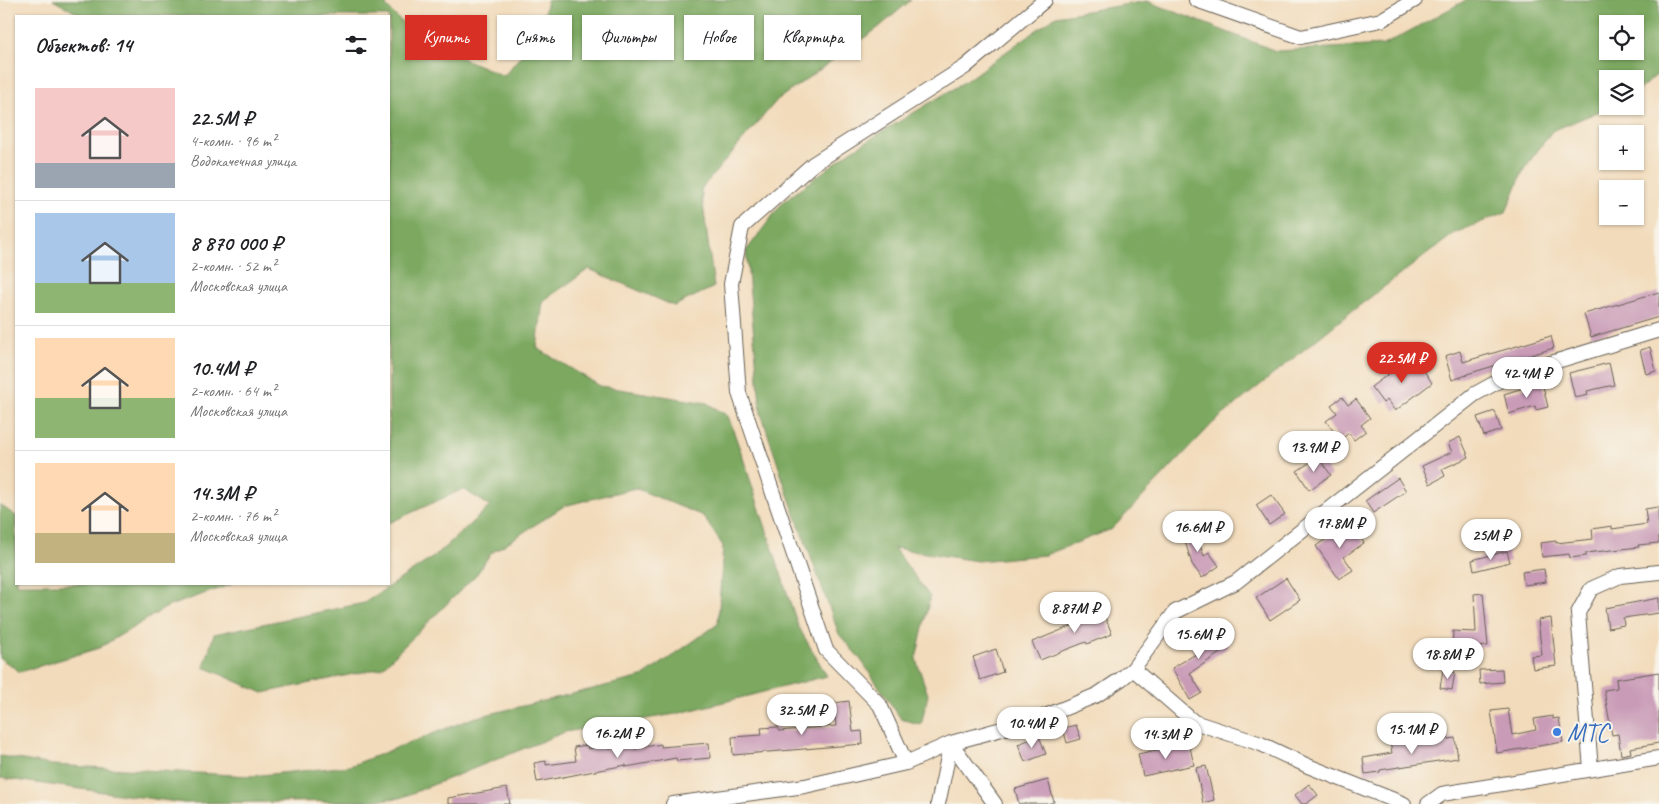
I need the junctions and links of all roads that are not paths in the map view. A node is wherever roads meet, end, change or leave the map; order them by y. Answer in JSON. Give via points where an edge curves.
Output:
{"nodes":[{"id":1,"x":1045,"y":0,"type":"edge"},
{"id":2,"x":1196,"y":0,"type":"edge"},
{"id":3,"x":1415,"y":0,"type":"edge"},
{"id":4,"x":1659,"y":330,"type":"edge"},
{"id":5,"x":1659,"y":572,"type":"edge"},
{"id":6,"x":1132,"y":668,"type":"junction"},
{"id":7,"x":951,"y":744,"type":"junction"},
{"id":8,"x":1659,"y":758,"type":"edge"},
{"id":9,"x":906,"y":763,"type":"junction"},
{"id":10,"x":1591,"y":768,"type":"junction"},
{"id":11,"x":702,"y":802,"type":"edge"},
{"id":12,"x":673,"y":804,"type":"edge"},
{"id":13,"x":938,"y":804,"type":"edge"},
{"id":14,"x":995,"y":804,"type":"edge"},
{"id":15,"x":1404,"y":804,"type":"edge"},
{"id":16,"x":1428,"y":804,"type":"edge"}],
"edges":[{"from":1,"to":9,"type":"street","via":[[965,67],[812,164],[742,227],[731,284],[739,392],[826,650],[880,705]]},
{"from":2,"to":3,"type":"street","via":[[1302,37],[1381,20]]},
{"from":4,"to":6,"type":"street","via":[[1508,376],[1475,394],[1236,582],[1175,612]]},
{"from":5,"to":10,"type":"street","via":[[1620,576],[1591,589],[1578,613]]},
{"from":6,"to":7,"type":"street","via":[[1098,695],[1038,718]]},
{"from":6,"to":15,"type":"street","via":[[1194,722],[1261,744]]},
{"from":7,"to":9,"type":"street"},
{"from":7,"to":13,"type":"street"},
{"from":7,"to":14,"type":"street"},
{"from":8,"to":10,"type":"street"},
{"from":9,"to":11,"type":"street","via":[[805,786]]},
{"from":10,"to":16,"type":"street","via":[[1442,794]]},
{"from":11,"to":12,"type":"street"}]}
